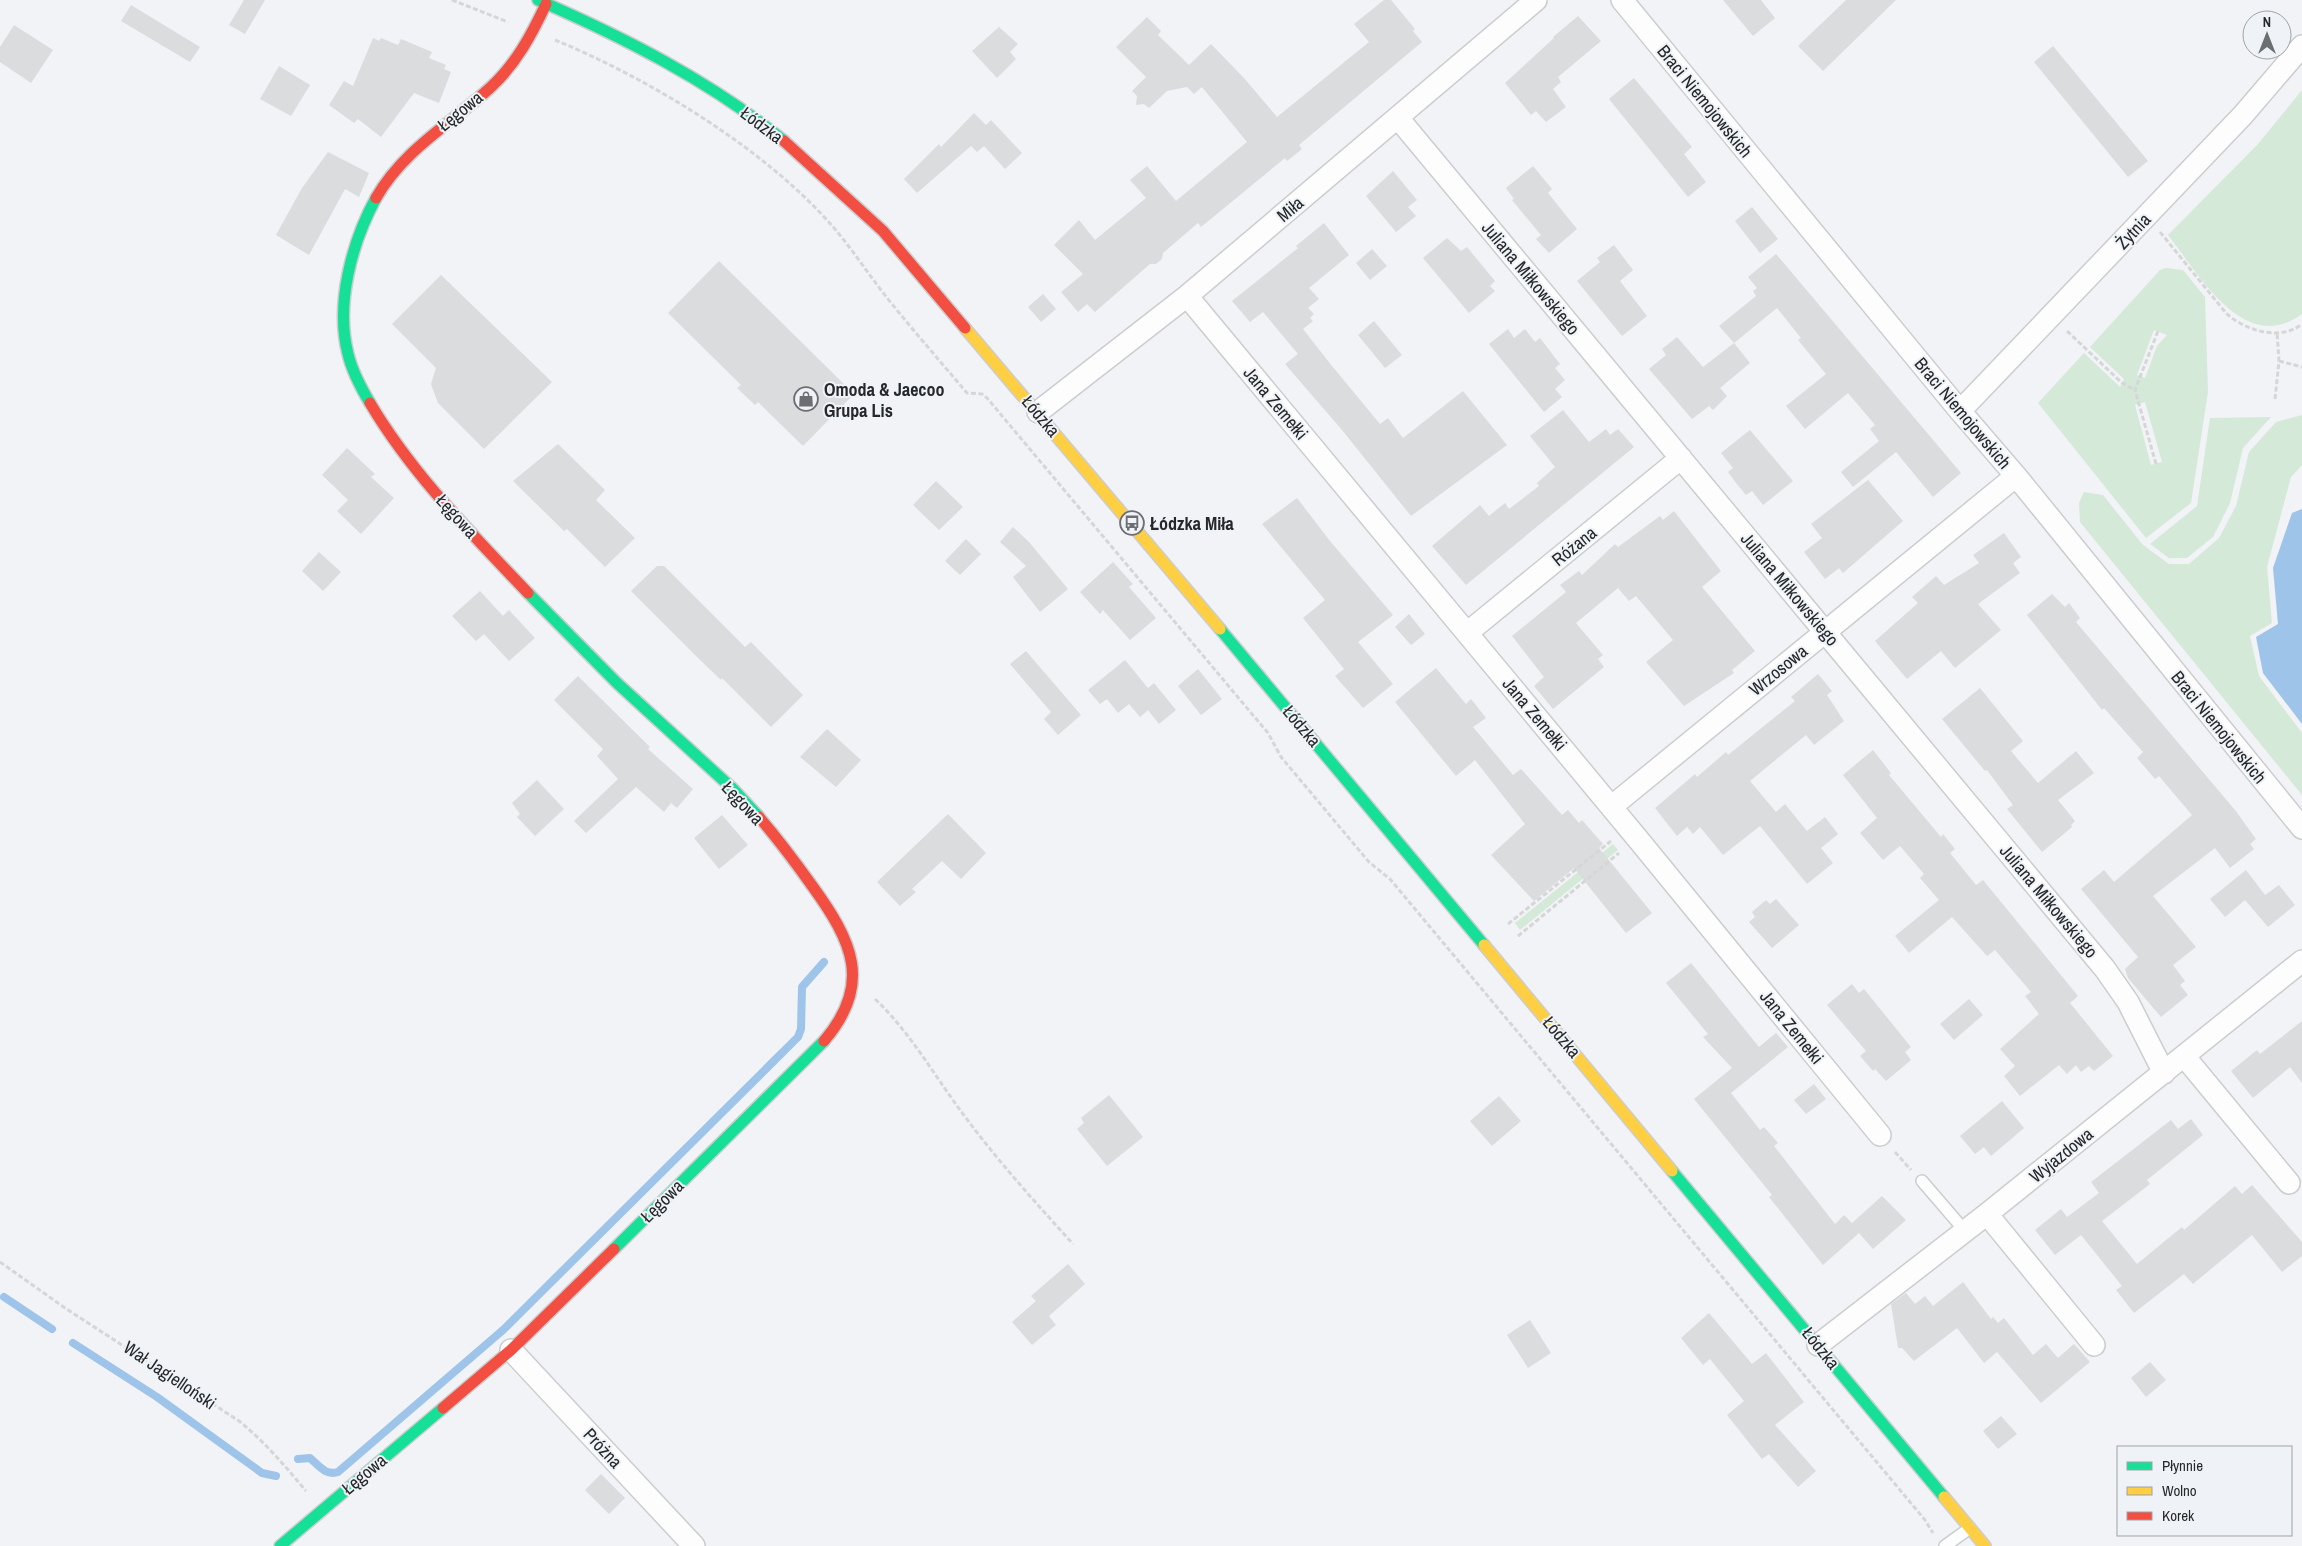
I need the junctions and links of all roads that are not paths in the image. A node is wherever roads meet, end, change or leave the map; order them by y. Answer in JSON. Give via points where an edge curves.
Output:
{"nodes":[{"id":1,"x":1536,"y":0,"type":"edge"},
{"id":2,"x":1622,"y":0,"type":"edge"},
{"id":3,"x":542,"y":2,"type":"edge"},
{"id":4,"x":2302,"y":46,"type":"edge"},
{"id":5,"x":1398,"y":118,"type":"junction"},
{"id":6,"x":1187,"y":296,"type":"junction"},
{"id":7,"x":1960,"y":411,"type":"junction"},
{"id":8,"x":1038,"y":412,"type":"junction"},
{"id":9,"x":1681,"y":458,"type":"junction"},
{"id":10,"x":2016,"y":476,"type":"junction"},
{"id":11,"x":1825,"y":632,"type":"junction"},
{"id":12,"x":1467,"y":633,"type":"junction"},
{"id":13,"x":1611,"y":807,"type":"junction"},
{"id":14,"x":2302,"y":828,"type":"edge"},
{"id":15,"x":2302,"y":961,"type":"edge"},
{"id":16,"x":2184,"y":1056,"type":"junction"},
{"id":17,"x":2164,"y":1073,"type":"junction"},
{"id":18,"x":1880,"y":1135,"type":"road end"},
{"id":19,"x":1922,"y":1181,"type":"road end"},
{"id":20,"x":2289,"y":1183,"type":"dead end"},
{"id":21,"x":1987,"y":1214,"type":"junction"},
{"id":22,"x":1965,"y":1231,"type":"junction"},
{"id":23,"x":1818,"y":1345,"type":"junction"},
{"id":24,"x":2094,"y":1345,"type":"dead end"},
{"id":25,"x":511,"y":1350,"type":"junction"},
{"id":26,"x":1970,"y":1528,"type":"junction"},
{"id":27,"x":1941,"y":1543,"type":"edge"},
{"id":28,"x":280,"y":1546,"type":"edge"},
{"id":29,"x":694,"y":1546,"type":"edge"},
{"id":30,"x":1985,"y":1546,"type":"edge"}],
"edges":[{"from":1,"to":5,"type":"street","name":"Miła"},
{"from":2,"to":7,"type":"street","name":"Braci Niemojowskich"},
{"from":3,"to":8,"type":"main road","name":"Łódzka","via":[[605,30],[704,84],[794,148],[883,231]]},
{"from":3,"to":25,"type":"main road","name":"Łęgowa","via":[[532,33],[515,60],[492,86],[410,152],[379,192],[355,253],[345,300],[346,345],[353,369],[394,439],[460,520],[541,608],[664,728],[735,791],[799,867],[836,918],[849,949],[851,997],[846,1011],[822,1043]]},
{"from":4,"to":7,"type":"street","name":"Żytnia","via":[[2243,115]]},
{"from":5,"to":6,"type":"street","name":"Miła"},
{"from":5,"to":9,"type":"street","name":"Juliana Miłkowskiego"},
{"from":6,"to":8,"type":"street","name":"Miła"},
{"from":6,"to":12,"type":"street","name":"Jana Zemełki"},
{"from":7,"to":10,"type":"street","name":"Braci Niemojowskich"},
{"from":8,"to":23,"type":"main road","name":"Łódzka"},
{"from":9,"to":11,"type":"street","name":"Juliana Miłkowskiego"},
{"from":9,"to":12,"type":"street","name":"Różana"},
{"from":10,"to":11,"type":"street","name":"Wrzosowa"},
{"from":10,"to":14,"type":"street","name":"Braci Niemojowskich"},
{"from":11,"to":13,"type":"street","name":"Wrzosowa"},
{"from":11,"to":17,"type":"street","name":"Juliana Miłkowskiego","via":[[2105,969],[2128,1002]]},
{"from":12,"to":13,"type":"street","name":"Jana Zemełki"},
{"from":13,"to":18,"type":"street","name":"Jana Zemełki"},
{"from":15,"to":16,"type":"street","name":"Wyjazdowa"},
{"from":16,"to":17,"type":"street","name":"Wyjazdowa"},
{"from":16,"to":20,"type":"street"},
{"from":17,"to":21,"type":"street","name":"Wyjazdowa"},
{"from":19,"to":22,"type":"lane"},
{"from":21,"to":22,"type":"street","name":"Wyjazdowa"},
{"from":21,"to":24,"type":"street"},
{"from":22,"to":23,"type":"street","name":"Wyjazdowa"},
{"from":23,"to":26,"type":"main road","name":"Łódzka"},
{"from":25,"to":28,"type":"main road","name":"Łęgowa"},
{"from":25,"to":29,"type":"street","name":"Próżna"},
{"from":26,"to":27,"type":"lane"},
{"from":26,"to":30,"type":"main road","name":"Łódzka"}]}
